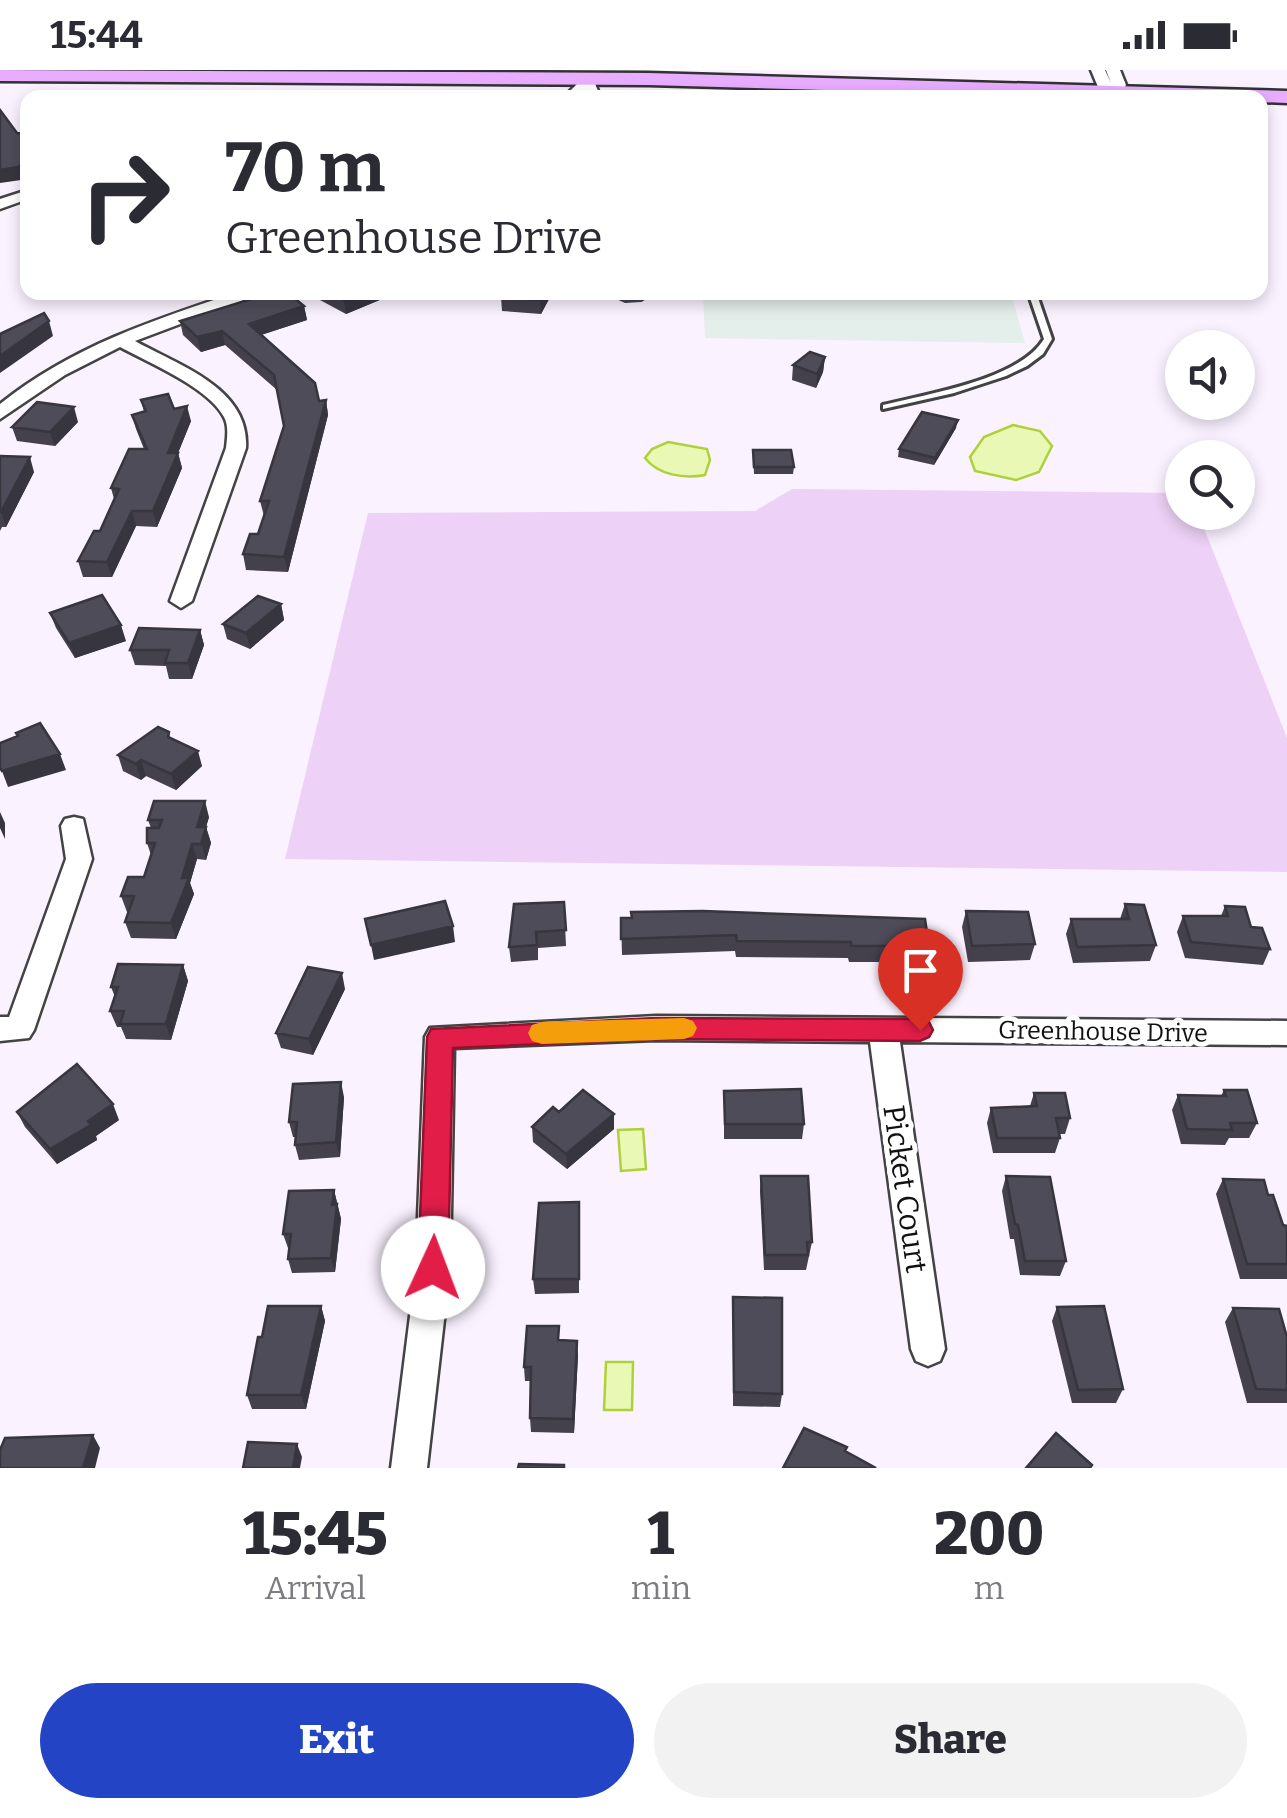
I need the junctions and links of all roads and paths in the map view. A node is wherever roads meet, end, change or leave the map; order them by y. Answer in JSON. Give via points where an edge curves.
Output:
{"nodes":[{"id":1,"x":1098,"y":70,"type":"edge"},
{"id":2,"x":0,"y":75,"type":"edge"},
{"id":3,"x":1114,"y":80,"type":"edge"},
{"id":4,"x":597,"y":81,"type":"edge"},
{"id":5,"x":894,"y":90,"type":"edge"},
{"id":6,"x":986,"y":90,"type":"edge"},
{"id":7,"x":1216,"y":90,"type":"edge"},
{"id":8,"x":234,"y":300,"type":"edge"},
{"id":9,"x":1035,"y":300,"type":"edge"},
{"id":10,"x":119,"y":339,"type":"junction"},
{"id":11,"x":886,"y":407,"type":"dead end"},
{"id":12,"x":0,"y":413,"type":"edge"},
{"id":13,"x":181,"y":601,"type":"dead end"},
{"id":14,"x":74,"y":826,"type":"dead end"},
{"id":15,"x":883,"y":1029,"type":"junction"},
{"id":16,"x":0,"y":1030,"type":"edge"},
{"id":17,"x":1287,"y":1033,"type":"edge"},
{"id":18,"x":928,"y":1348,"type":"dead end"},
{"id":19,"x":409,"y":1468,"type":"edge"}],
"edges":[{"from":1,"to":3,"type":"street","via":[[1103,84]]},
{"from":2,"to":4,"type":"main road"},
{"from":3,"to":6,"type":"main road"},
{"from":3,"to":7,"type":"main road"},
{"from":4,"to":5,"type":"main road"},
{"from":8,"to":10,"type":"street"},
{"from":9,"to":11,"type":"lane","via":[[1048,339],[1032,361]]},
{"from":10,"to":12,"type":"street","via":[[51,375]]},
{"from":10,"to":13,"type":"street","via":[[210,393],[237,427],[236,448]]},
{"from":14,"to":16,"type":"street","via":[[79,859],[19,1030]]},
{"from":15,"to":17,"type":"street","name":"Greenhouse Drive"},
{"from":15,"to":18,"type":"street","name":"Picket Court"},
{"from":15,"to":19,"type":"street","name":"Greenhouse Drive","via":[[656,1028],[440,1037],[433,1268]]}]}
